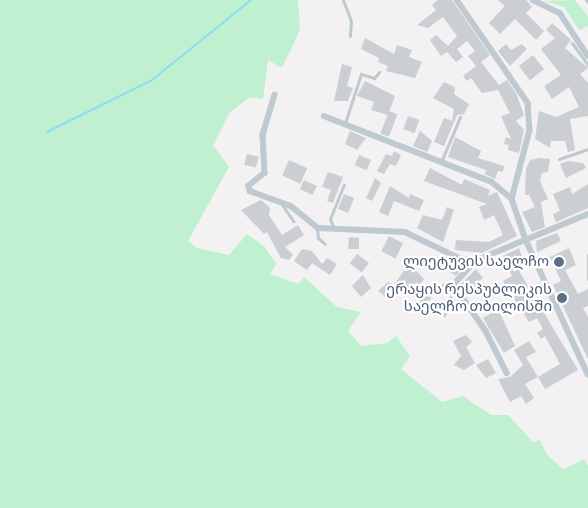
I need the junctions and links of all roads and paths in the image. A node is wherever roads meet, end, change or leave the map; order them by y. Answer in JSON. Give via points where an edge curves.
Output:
{"nodes":[{"id":1,"x":343,"y":0,"type":"edge"},
{"id":2,"x":457,"y":0,"type":"edge"},
{"id":3,"x":533,"y":0,"type":"edge"},
{"id":4,"x":350,"y":36,"type":"dead end"},
{"id":5,"x":572,"y":43,"type":"dead end"},
{"id":6,"x":588,"y":56,"type":"edge"},
{"id":7,"x":588,"y":64,"type":"edge"},
{"id":8,"x":379,"y":72,"type":"dead end"},
{"id":9,"x":275,"y":95,"type":"dead end"},
{"id":10,"x":324,"y":116,"type":"dead end"},
{"id":11,"x":460,"y":116,"type":"dead end"},
{"id":12,"x":344,"y":124,"type":"junction"},
{"id":13,"x":588,"y":149,"type":"edge"},
{"id":14,"x":559,"y":159,"type":"dead end"},
{"id":15,"x":441,"y":162,"type":"junction"},
{"id":16,"x":344,"y":185,"type":"dead end"},
{"id":17,"x":512,"y":200,"type":"junction"},
{"id":18,"x":281,"y":203,"type":"junction"},
{"id":19,"x":588,"y":214,"type":"edge"},
{"id":20,"x":293,"y":221,"type":"dead end"},
{"id":21,"x":333,"y":226,"type":"junction"},
{"id":22,"x":318,"y":228,"type":"junction"},
{"id":23,"x":526,"y":240,"type":"junction"},
{"id":24,"x":325,"y":244,"type":"dead end"},
{"id":25,"x":588,"y":255,"type":"edge"},
{"id":26,"x":477,"y":260,"type":"junction"},
{"id":27,"x":588,"y":279,"type":"edge"},
{"id":28,"x":454,"y":285,"type":"junction"},
{"id":29,"x":444,"y":315,"type":"dead end"},
{"id":30,"x":586,"y":368,"type":"edge"},
{"id":31,"x":507,"y":373,"type":"dead end"},
{"id":32,"x":588,"y":374,"type":"edge"}],
"edges":[{"from":1,"to":4,"type":"lane","via":[[351,21]]},
{"from":2,"to":17,"type":"street","via":[[524,96],[531,112]]},
{"from":3,"to":6,"type":"street","via":[[560,13]]},
{"from":5,"to":7,"type":"lane"},
{"from":8,"to":12,"type":"lane","via":[[374,78],[361,74]]},
{"from":9,"to":18,"type":"street","via":[[262,140],[265,173],[249,186],[254,195]]},
{"from":10,"to":12,"type":"street"},
{"from":11,"to":15,"type":"lane"},
{"from":12,"to":15,"type":"street"},
{"from":13,"to":14,"type":"lane"},
{"from":15,"to":17,"type":"street","via":[[492,182]]},
{"from":16,"to":21,"type":"lane","via":[[330,219]]},
{"from":17,"to":23,"type":"street"},
{"from":18,"to":20,"type":"lane"},
{"from":18,"to":22,"type":"street","via":[[291,206]]},
{"from":19,"to":23,"type":"street"},
{"from":21,"to":22,"type":"street"},
{"from":21,"to":26,"type":"street","via":[[405,232],[461,259]]},
{"from":22,"to":24,"type":"lane","via":[[318,238]]},
{"from":23,"to":26,"type":"street"},
{"from":23,"to":30,"type":"street"},
{"from":25,"to":27,"type":"lane"},
{"from":26,"to":28,"type":"street"},
{"from":28,"to":29,"type":"lane"},
{"from":28,"to":31,"type":"street","via":[[486,331]]},
{"from":30,"to":32,"type":"street"}]}
